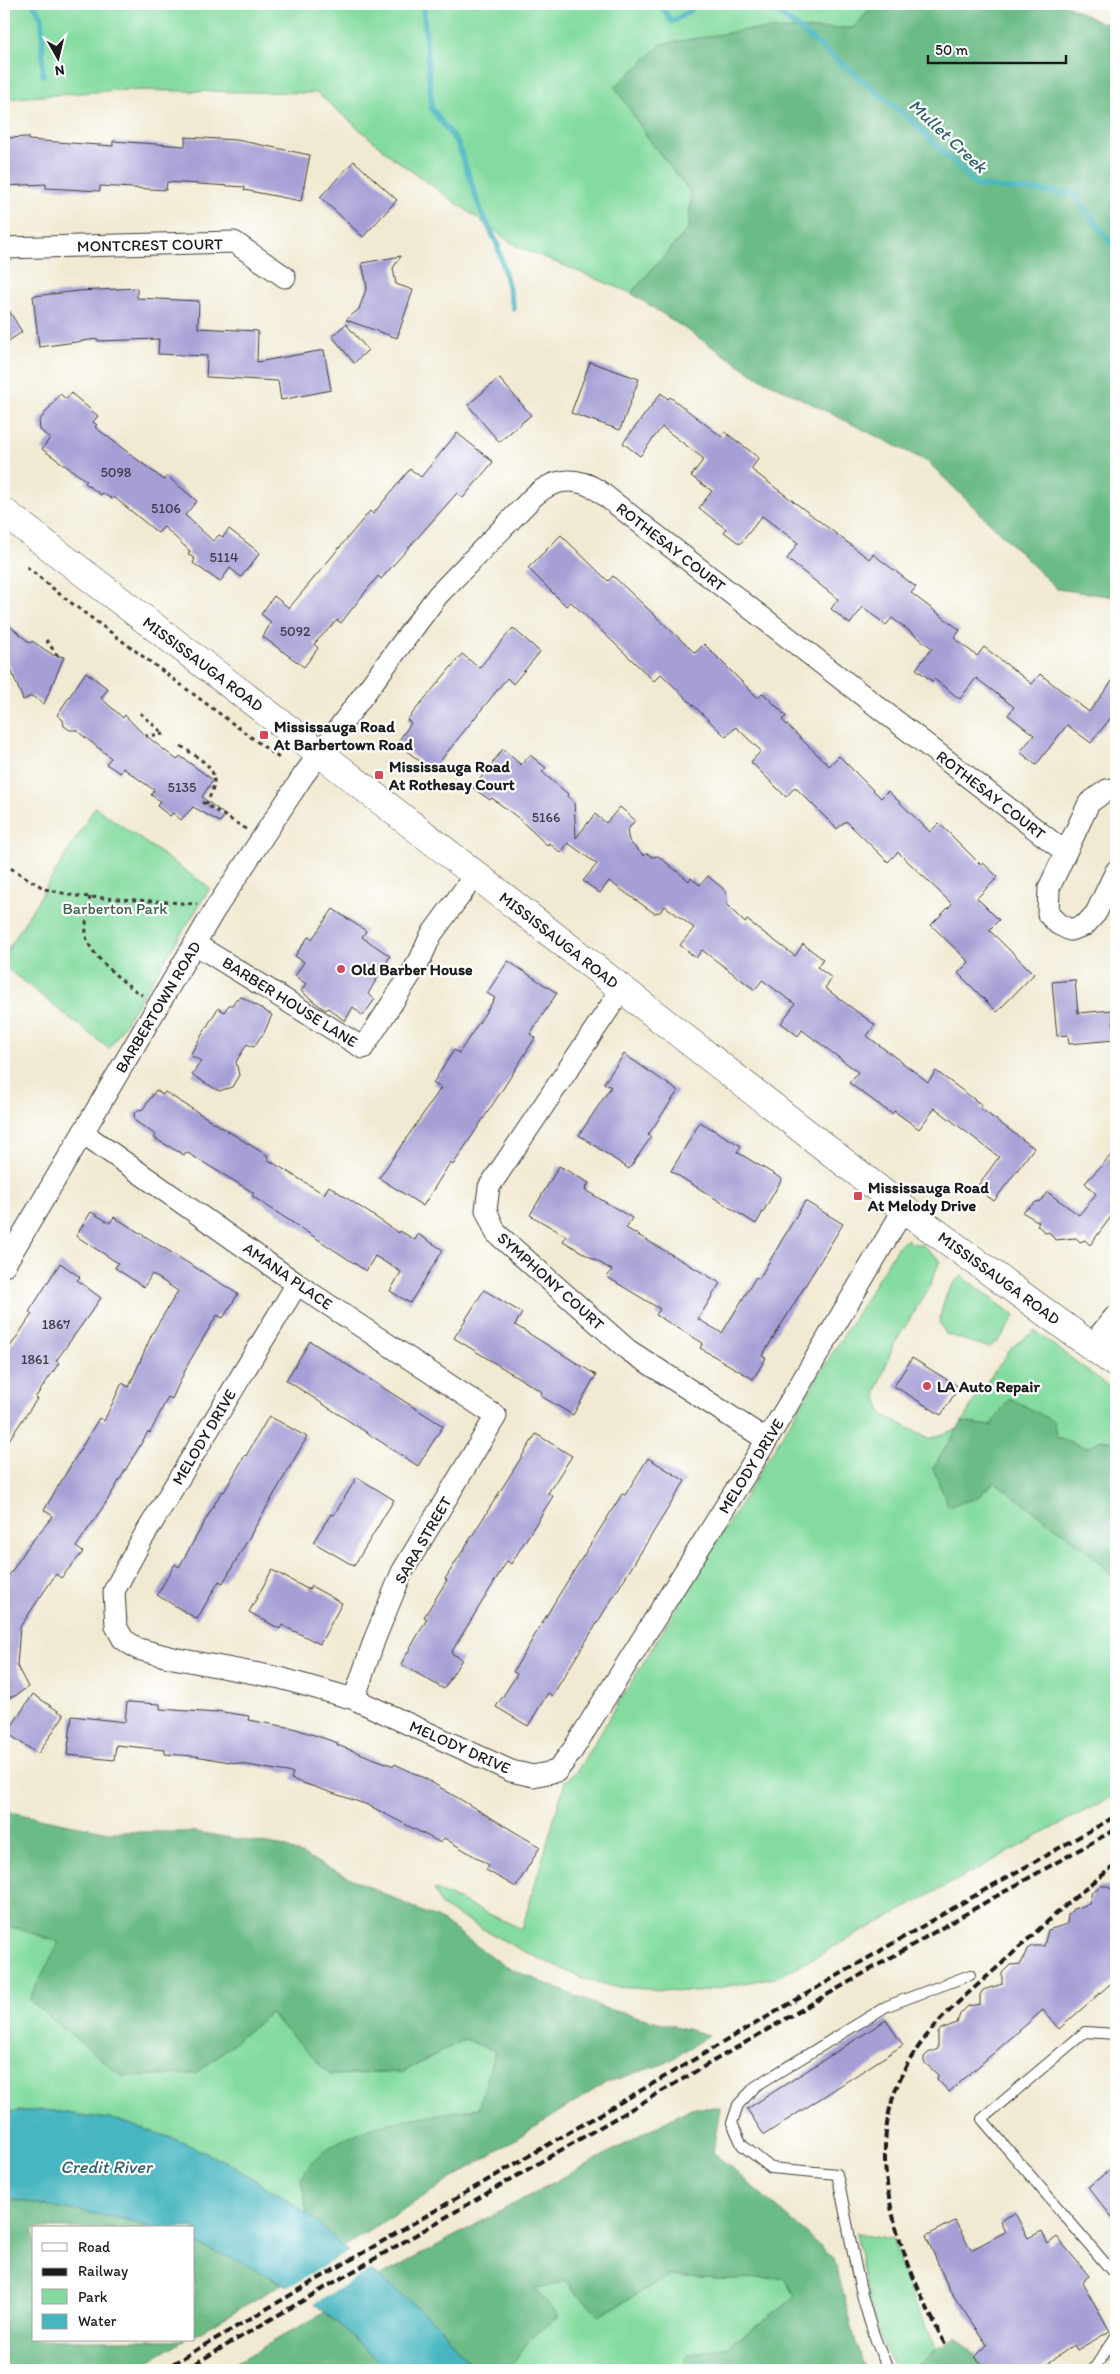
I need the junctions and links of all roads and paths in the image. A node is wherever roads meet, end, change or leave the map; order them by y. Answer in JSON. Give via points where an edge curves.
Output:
{"nodes":[{"id":1,"x":4,"y":248,"type":"edge"},
{"id":2,"x":285,"y":277,"type":"dead end"},
{"id":3,"x":4,"y":512,"type":"edge"},
{"id":4,"x":27,"y":567,"type":"dead end"},
{"id":5,"x":46,"y":640,"type":"dead end"},
{"id":6,"x":58,"y":656,"type":"dead end"},
{"id":7,"x":140,"y":713,"type":"dead end"},
{"id":8,"x":146,"y":736,"type":"dead end"},
{"id":9,"x":181,"y":746,"type":"dead end"},
{"id":10,"x":321,"y":754,"type":"junction"},
{"id":11,"x":279,"y":758,"type":"dead end"},
{"id":12,"x":1116,"y":788,"type":"edge"},
{"id":13,"x":261,"y":838,"type":"junction"},
{"id":14,"x":1065,"y":852,"type":"junction"},
{"id":15,"x":4,"y":864,"type":"edge"},
{"id":16,"x":1116,"y":872,"type":"edge"},
{"id":17,"x":476,"y":875,"type":"junction"},
{"id":18,"x":90,"y":897,"type":"junction"},
{"id":19,"x":214,"y":911,"type":"junction"},
{"id":20,"x":195,"y":944,"type":"junction"},
{"id":21,"x":622,"y":989,"type":"junction"},
{"id":22,"x":157,"y":1007,"type":"junction"},
{"id":23,"x":83,"y":1133,"type":"junction"},
{"id":24,"x":904,"y":1209,"type":"junction"},
{"id":25,"x":4,"y":1266,"type":"edge"},
{"id":26,"x":297,"y":1284,"type":"junction"},
{"id":27,"x":1116,"y":1319,"type":"edge"},
{"id":28,"x":1093,"y":1347,"type":"junction"},
{"id":29,"x":1116,"y":1364,"type":"edge"},
{"id":30,"x":496,"y":1416,"type":"joint"},
{"id":31,"x":767,"y":1440,"type":"junction"},
{"id":32,"x":354,"y":1699,"type":"junction"},
{"id":33,"x":970,"y":1975,"type":"dead end"},
{"id":34,"x":1116,"y":2034,"type":"edge"},
{"id":35,"x":1116,"y":2276,"type":"edge"},
{"id":36,"x":1116,"y":2336,"type":"edge"},
{"id":37,"x":889,"y":2370,"type":"edge"},
{"id":38,"x":1093,"y":2370,"type":"edge"}],
"edges":[{"from":1,"to":2,"type":"street","name":"MONTCREST COURT","via":[[234,242]]},
{"from":3,"to":10,"type":"main road","name":"MISSISSAUGA ROAD"},
{"from":4,"to":11,"type":"path"},
{"from":5,"to":6,"type":"path"},
{"from":7,"to":8,"type":"path","via":[[164,734]]},
{"from":9,"to":13,"type":"path","via":[[210,766],[216,776],[214,790],[204,803]]},
{"from":10,"to":13,"type":"street","name":"BARBERTOWN ROAD"},
{"from":10,"to":14,"type":"street","name":"ROTHESAY COURT","via":[[438,595],[540,490],[556,482],[575,481],[599,491]]},
{"from":10,"to":17,"type":"main road","name":"MISSISSAUGA ROAD"},
{"from":12,"to":14,"type":"street","name":"ROTHESAY COURT","via":[[1106,790],[1089,803]]},
{"from":13,"to":19,"type":"street","name":"BARBERTOWN ROAD"},
{"from":14,"to":16,"type":"street","name":"ROTHESAY COURT","via":[[1049,888],[1048,914],[1070,930],[1085,925],[1096,913]]},
{"from":15,"to":18,"type":"path","via":[[45,889]]},
{"from":17,"to":20,"type":"street","name":"BARBER HOUSE LANE","via":[[431,935],[420,960],[364,1048]]},
{"from":17,"to":21,"type":"main road","name":"MISSISSAUGA ROAD"},
{"from":18,"to":19,"type":"path","via":[[194,902]]},
{"from":18,"to":22,"type":"path","via":[[86,937],[93,949],[104,964]]},
{"from":19,"to":20,"type":"street","name":"BARBERTOWN ROAD"},
{"from":20,"to":22,"type":"street","name":"BARBERTOWN ROAD"},
{"from":21,"to":24,"type":"main road","name":"MISSISSAUGA ROAD"},
{"from":21,"to":31,"type":"street","name":"SYMPHONY COURT","via":[[489,1187],[486,1210],[496,1233],[628,1350]]},
{"from":22,"to":23,"type":"street","name":"BARBERTOWN ROAD"},
{"from":23,"to":25,"type":"street","name":"BARBERTOWN ROAD"},
{"from":23,"to":26,"type":"street","name":"AMANA PLACE"},
{"from":24,"to":28,"type":"main road","name":"MISSISSAUGA ROAD"},
{"from":24,"to":31,"type":"street","name":"MELODY DRIVE"},
{"from":26,"to":30,"type":"street","name":"AMANA PLACE"},
{"from":26,"to":32,"type":"street","name":"MELODY DRIVE","via":[[141,1540],[114,1591],[116,1626],[123,1639],[138,1648],[173,1658],[280,1678]]},
{"from":27,"to":28,"type":"street"},
{"from":28,"to":29,"type":"main road","name":"MISSISSAUGA ROAD"},
{"from":30,"to":32,"type":"street","name":"SARA STREET","via":[[402,1572],[374,1638]]},
{"from":31,"to":32,"type":"street","name":"MELODY DRIVE","via":[[557,1771],[533,1776],[511,1771]]},
{"from":33,"to":37,"type":"lane","via":[[887,2006],[756,2086],[738,2105],[732,2123],[742,2145],[771,2168],[837,2174],[864,2298],[879,2351]]},
{"from":34,"to":35,"type":"lane","via":[[1085,2032],[982,2119]]},
{"from":36,"to":38,"type":"lane"}]}
